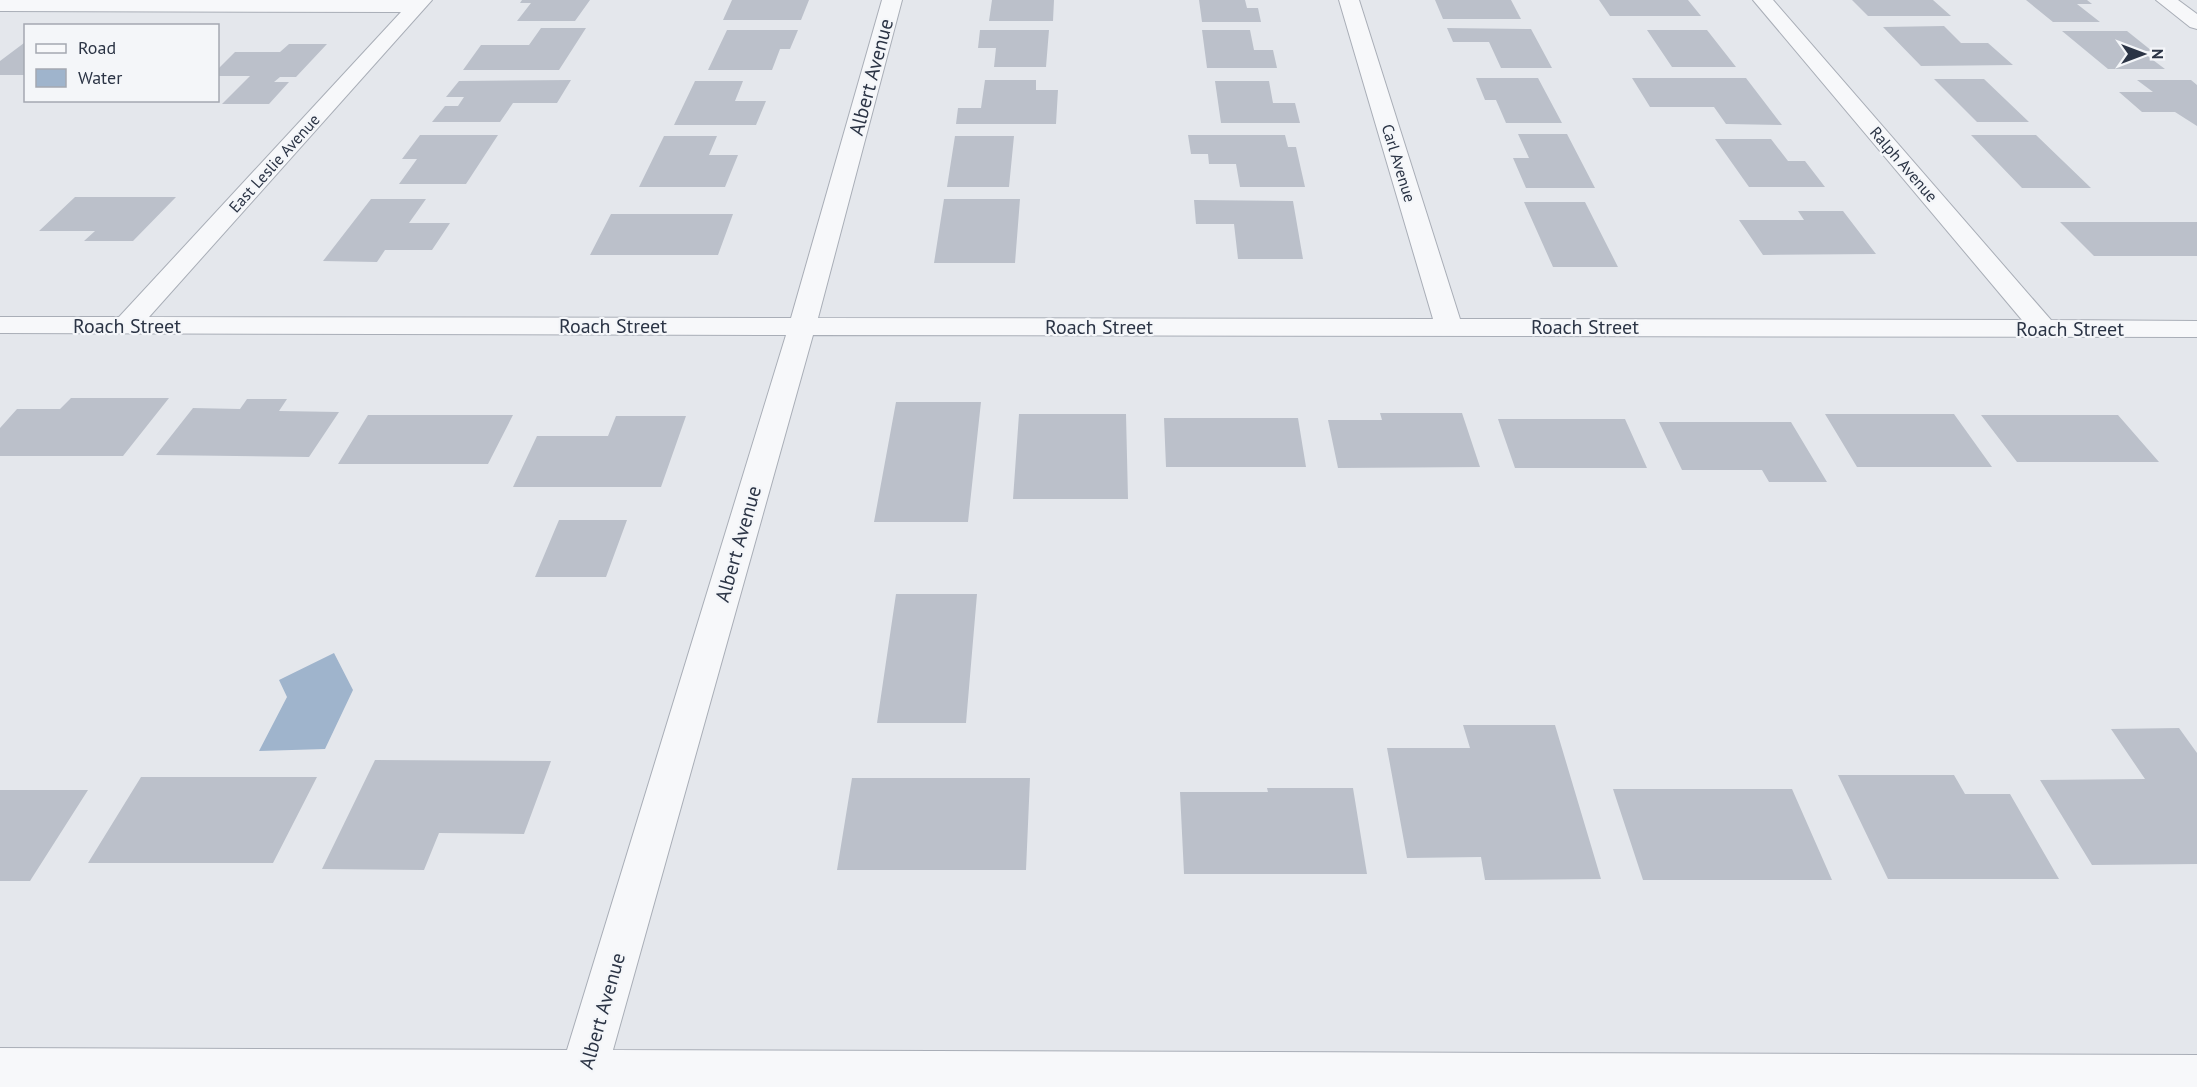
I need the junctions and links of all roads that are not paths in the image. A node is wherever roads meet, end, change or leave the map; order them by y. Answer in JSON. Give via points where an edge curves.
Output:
{"nodes":[{"id":1,"x":892,"y":0,"type":"edge"},
{"id":2,"x":1349,"y":0,"type":"edge"},
{"id":3,"x":1763,"y":0,"type":"edge"},
{"id":4,"x":2166,"y":0,"type":"edge"},
{"id":5,"x":419,"y":3,"type":"edge"},
{"id":6,"x":0,"y":5,"type":"edge"},
{"id":7,"x":2197,"y":23,"type":"edge"},
{"id":8,"x":0,"y":326,"type":"edge"},
{"id":9,"x":126,"y":326,"type":"junction"},
{"id":10,"x":802,"y":326,"type":"junction"},
{"id":11,"x":1449,"y":327,"type":"junction"},
{"id":12,"x":2044,"y":329,"type":"junction"},
{"id":13,"x":2197,"y":329,"type":"edge"},
{"id":14,"x":0,"y":1071,"type":"edge"},
{"id":15,"x":2197,"y":1078,"type":"edge"},
{"id":16,"x":581,"y":1081,"type":"edge"}],
"edges":[{"from":1,"to":10,"type":"street","name":"Albert Avenue"},
{"from":2,"to":11,"type":"street","name":"Carl Avenue"},
{"from":3,"to":12,"type":"street","name":"Ralph Avenue"},
{"from":4,"to":7,"type":"street"},
{"from":5,"to":6,"type":"street"},
{"from":5,"to":9,"type":"street","name":"East Leslie Avenue"},
{"from":8,"to":9,"type":"street","name":"Roach Street"},
{"from":9,"to":10,"type":"street","name":"Roach Street"},
{"from":10,"to":11,"type":"street","name":"Roach Street"},
{"from":10,"to":16,"type":"street","name":"Albert Avenue"},
{"from":11,"to":12,"type":"street","name":"Roach Street"},
{"from":12,"to":13,"type":"street","name":"Roach Street"},
{"from":14,"to":16,"type":"street"},
{"from":15,"to":16,"type":"street"}]}
